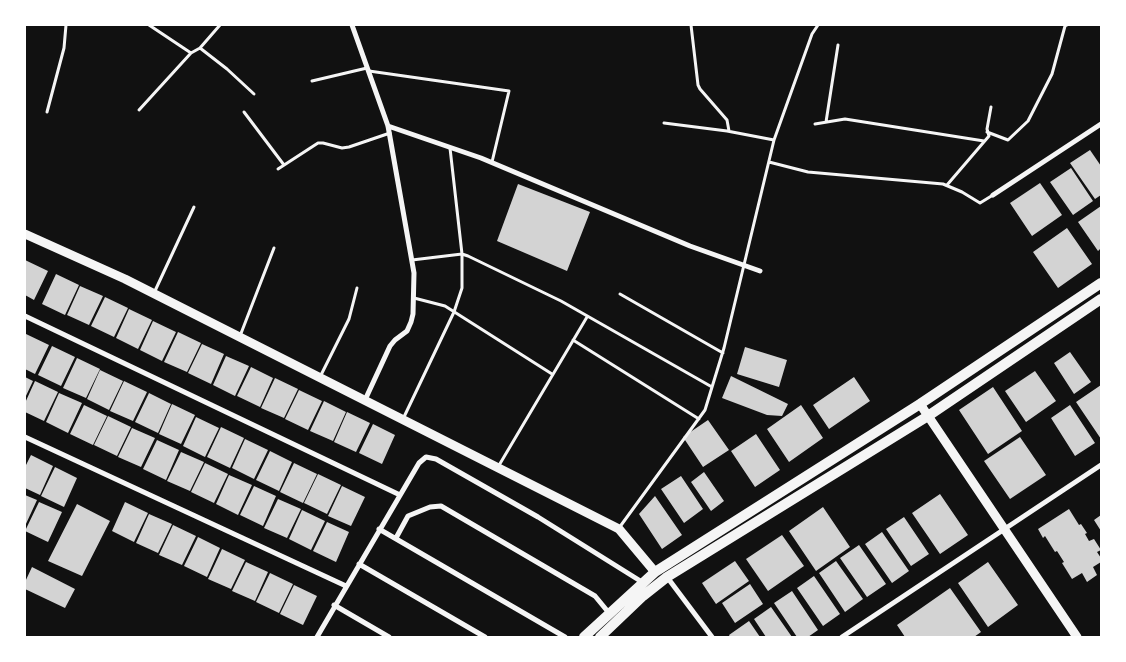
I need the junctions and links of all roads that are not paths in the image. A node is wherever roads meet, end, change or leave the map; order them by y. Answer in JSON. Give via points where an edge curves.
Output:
{"nodes":[{"id":1,"x":66,"y":25,"type":"edge"},
{"id":2,"x":149,"y":25,"type":"edge"},
{"id":3,"x":220,"y":25,"type":"edge"},
{"id":4,"x":352,"y":25,"type":"edge"},
{"id":5,"x":691,"y":25,"type":"edge"},
{"id":6,"x":818,"y":25,"type":"edge"},
{"id":7,"x":1066,"y":25,"type":"edge"},
{"id":8,"x":838,"y":45,"type":"dead end"},
{"id":9,"x":200,"y":48,"type":"junction"},
{"id":10,"x":190,"y":53,"type":"junction"},
{"id":11,"x":368,"y":70,"type":"junction"},
{"id":12,"x":312,"y":81,"type":"dead end"},
{"id":13,"x":254,"y":94,"type":"dead end"},
{"id":14,"x":991,"y":107,"type":"dead end"},
{"id":15,"x":139,"y":110,"type":"dead end"},
{"id":16,"x":48,"y":112,"type":"dead end"},
{"id":17,"x":244,"y":112,"type":"dead end"},
{"id":18,"x":826,"y":122,"type":"junction"},
{"id":19,"x":664,"y":123,"type":"dead end"},
{"id":20,"x":815,"y":124,"type":"dead end"},
{"id":21,"x":1101,"y":124,"type":"edge"},
{"id":22,"x":388,"y":126,"type":"junction"},
{"id":23,"x":729,"y":131,"type":"junction"},
{"id":24,"x":987,"y":132,"type":"junction"},
{"id":25,"x":390,"y":133,"type":"junction"},
{"id":26,"x":774,"y":140,"type":"junction"},
{"id":27,"x":984,"y":141,"type":"junction"},
{"id":28,"x":450,"y":148,"type":"junction"},
{"id":29,"x":769,"y":162,"type":"junction"},
{"id":30,"x":492,"y":163,"type":"junction"},
{"id":31,"x":284,"y":165,"type":"junction"},
{"id":32,"x":278,"y":169,"type":"dead end"},
{"id":33,"x":947,"y":185,"type":"junction"},
{"id":34,"x":994,"y":195,"type":"joint"},
{"id":35,"x":194,"y":207,"type":"dead end"},
{"id":36,"x":25,"y":234,"type":"edge"},
{"id":37,"x":274,"y":248,"type":"dead end"},
{"id":38,"x":462,"y":254,"type":"junction"},
{"id":39,"x":412,"y":260,"type":"junction"},
{"id":40,"x":744,"y":266,"type":"junction"},
{"id":41,"x":760,"y":271,"type":"dead end"},
{"id":42,"x":1101,"y":283,"type":"edge"},
{"id":43,"x":357,"y":288,"type":"dead end"},
{"id":44,"x":154,"y":294,"type":"junction"},
{"id":45,"x":620,"y":294,"type":"dead end"},
{"id":46,"x":414,"y":298,"type":"junction"},
{"id":47,"x":1101,"y":299,"type":"edge"},
{"id":48,"x":454,"y":312,"type":"junction"},
{"id":49,"x":25,"y":316,"type":"edge"},
{"id":50,"x":587,"y":317,"type":"junction"},
{"id":51,"x":239,"y":337,"type":"junction"},
{"id":52,"x":573,"y":340,"type":"junction"},
{"id":53,"x":723,"y":353,"type":"junction"},
{"id":54,"x":552,"y":374,"type":"junction"},
{"id":55,"x":320,"y":378,"type":"junction"},
{"id":56,"x":712,"y":388,"type":"junction"},
{"id":57,"x":365,"y":400,"type":"junction"},
{"id":58,"x":920,"y":404,"type":"junction"},
{"id":59,"x":928,"y":416,"type":"junction"},
{"id":60,"x":699,"y":419,"type":"junction"},
{"id":61,"x":403,"y":420,"type":"junction"},
{"id":62,"x":25,"y":437,"type":"edge"},
{"id":63,"x":1101,"y":465,"type":"edge"},
{"id":64,"x":498,"y":467,"type":"junction"},
{"id":65,"x":400,"y":495,"type":"junction"},
{"id":66,"x":379,"y":529,"type":"junction"},
{"id":67,"x":619,"y":529,"type":"junction"},
{"id":68,"x":1005,"y":529,"type":"junction"},
{"id":69,"x":396,"y":538,"type":"junction"},
{"id":70,"x":359,"y":564,"type":"junction"},
{"id":71,"x":655,"y":572,"type":"junction"},
{"id":72,"x":667,"y":577,"type":"junction"},
{"id":73,"x":642,"y":582,"type":"junction"},
{"id":74,"x":346,"y":586,"type":"junction"},
{"id":75,"x":334,"y":605,"type":"junction"},
{"id":76,"x":609,"y":613,"type":"junction"},
{"id":77,"x":316,"y":637,"type":"edge"},
{"id":78,"x":389,"y":637,"type":"edge"},
{"id":79,"x":485,"y":637,"type":"edge"},
{"id":80,"x":565,"y":637,"type":"edge"},
{"id":81,"x":584,"y":637,"type":"edge"},
{"id":82,"x":600,"y":637,"type":"edge"},
{"id":83,"x":712,"y":637,"type":"edge"},
{"id":84,"x":842,"y":637,"type":"edge"},
{"id":85,"x":1077,"y":637,"type":"edge"}],
"edges":[{"from":1,"to":16,"type":"lane","via":[[64,48]]},
{"from":2,"to":10,"type":"lane"},
{"from":3,"to":9,"type":"lane"},
{"from":4,"to":11,"type":"street"},
{"from":5,"to":23,"type":"lane","via":[[698,85],[727,120]]},
{"from":6,"to":26,"type":"lane"},
{"from":7,"to":24,"type":"lane","via":[[1052,74],[1028,121],[1008,140]]},
{"from":8,"to":18,"type":"lane"},
{"from":9,"to":10,"type":"lane"},
{"from":9,"to":13,"type":"lane"},
{"from":10,"to":15,"type":"lane"},
{"from":11,"to":12,"type":"lane"},
{"from":11,"to":22,"type":"street"},
{"from":11,"to":30,"type":"lane","via":[[509,91]]},
{"from":14,"to":24,"type":"lane"},
{"from":17,"to":31,"type":"lane"},
{"from":18,"to":20,"type":"lane"},
{"from":18,"to":27,"type":"lane","via":[[845,119]]},
{"from":19,"to":23,"type":"lane"},
{"from":21,"to":34,"type":"street"},
{"from":22,"to":25,"type":"street"},
{"from":22,"to":28,"type":"street"},
{"from":23,"to":26,"type":"lane"},
{"from":24,"to":27,"type":"lane","via":[[989,136]]},
{"from":25,"to":31,"type":"lane","via":[[342,148],[318,143]]},
{"from":25,"to":39,"type":"street"},
{"from":26,"to":29,"type":"lane"},
{"from":27,"to":33,"type":"lane"},
{"from":28,"to":30,"type":"street"},
{"from":28,"to":38,"type":"lane"},
{"from":29,"to":33,"type":"lane","via":[[808,172]]},
{"from":29,"to":40,"type":"lane"},
{"from":30,"to":40,"type":"street"},
{"from":31,"to":32,"type":"lane"},
{"from":33,"to":34,"type":"lane","via":[[980,203]]},
{"from":35,"to":44,"type":"lane"},
{"from":36,"to":44,"type":"street"},
{"from":37,"to":51,"type":"lane"},
{"from":38,"to":39,"type":"lane"},
{"from":38,"to":48,"type":"lane","via":[[462,288]]},
{"from":38,"to":50,"type":"lane","via":[[561,301]]},
{"from":39,"to":46,"type":"street"},
{"from":40,"to":41,"type":"street"},
{"from":40,"to":53,"type":"lane"},
{"from":42,"to":58,"type":"main road"},
{"from":43,"to":55,"type":"lane","via":[[349,319]]},
{"from":44,"to":51,"type":"street"},
{"from":45,"to":53,"type":"lane"},
{"from":46,"to":48,"type":"lane","via":[[445,306]]},
{"from":46,"to":57,"type":"street","via":[[407,331],[390,346]]},
{"from":47,"to":59,"type":"main road"},
{"from":48,"to":54,"type":"lane"},
{"from":48,"to":61,"type":"lane"},
{"from":49,"to":65,"type":"street"},
{"from":50,"to":52,"type":"lane"},
{"from":50,"to":56,"type":"lane"},
{"from":51,"to":55,"type":"street"},
{"from":52,"to":54,"type":"lane"},
{"from":52,"to":60,"type":"lane"},
{"from":53,"to":56,"type":"lane"},
{"from":54,"to":64,"type":"lane"},
{"from":55,"to":57,"type":"street"},
{"from":56,"to":60,"type":"lane"},
{"from":57,"to":61,"type":"street"},
{"from":58,"to":59,"type":"street"},
{"from":58,"to":71,"type":"main road"},
{"from":59,"to":68,"type":"street"},
{"from":59,"to":72,"type":"main road"},
{"from":60,"to":67,"type":"lane"},
{"from":61,"to":64,"type":"street"},
{"from":62,"to":74,"type":"street"},
{"from":63,"to":68,"type":"street"},
{"from":64,"to":67,"type":"street"},
{"from":65,"to":66,"type":"street"},
{"from":65,"to":73,"type":"street","via":[[422,459],[431,457],[538,517]]},
{"from":66,"to":69,"type":"street"},
{"from":66,"to":70,"type":"street"},
{"from":67,"to":71,"type":"street"},
{"from":68,"to":84,"type":"street"},
{"from":68,"to":85,"type":"street"},
{"from":69,"to":76,"type":"street","via":[[408,516],[441,506],[595,596]]},
{"from":69,"to":80,"type":"street"},
{"from":70,"to":74,"type":"street"},
{"from":70,"to":79,"type":"street"},
{"from":71,"to":73,"type":"main road"},
{"from":72,"to":82,"type":"main road"},
{"from":72,"to":83,"type":"street"},
{"from":73,"to":76,"type":"main road"},
{"from":74,"to":75,"type":"street"},
{"from":75,"to":77,"type":"street"},
{"from":75,"to":78,"type":"street"},
{"from":76,"to":81,"type":"main road"}]}
